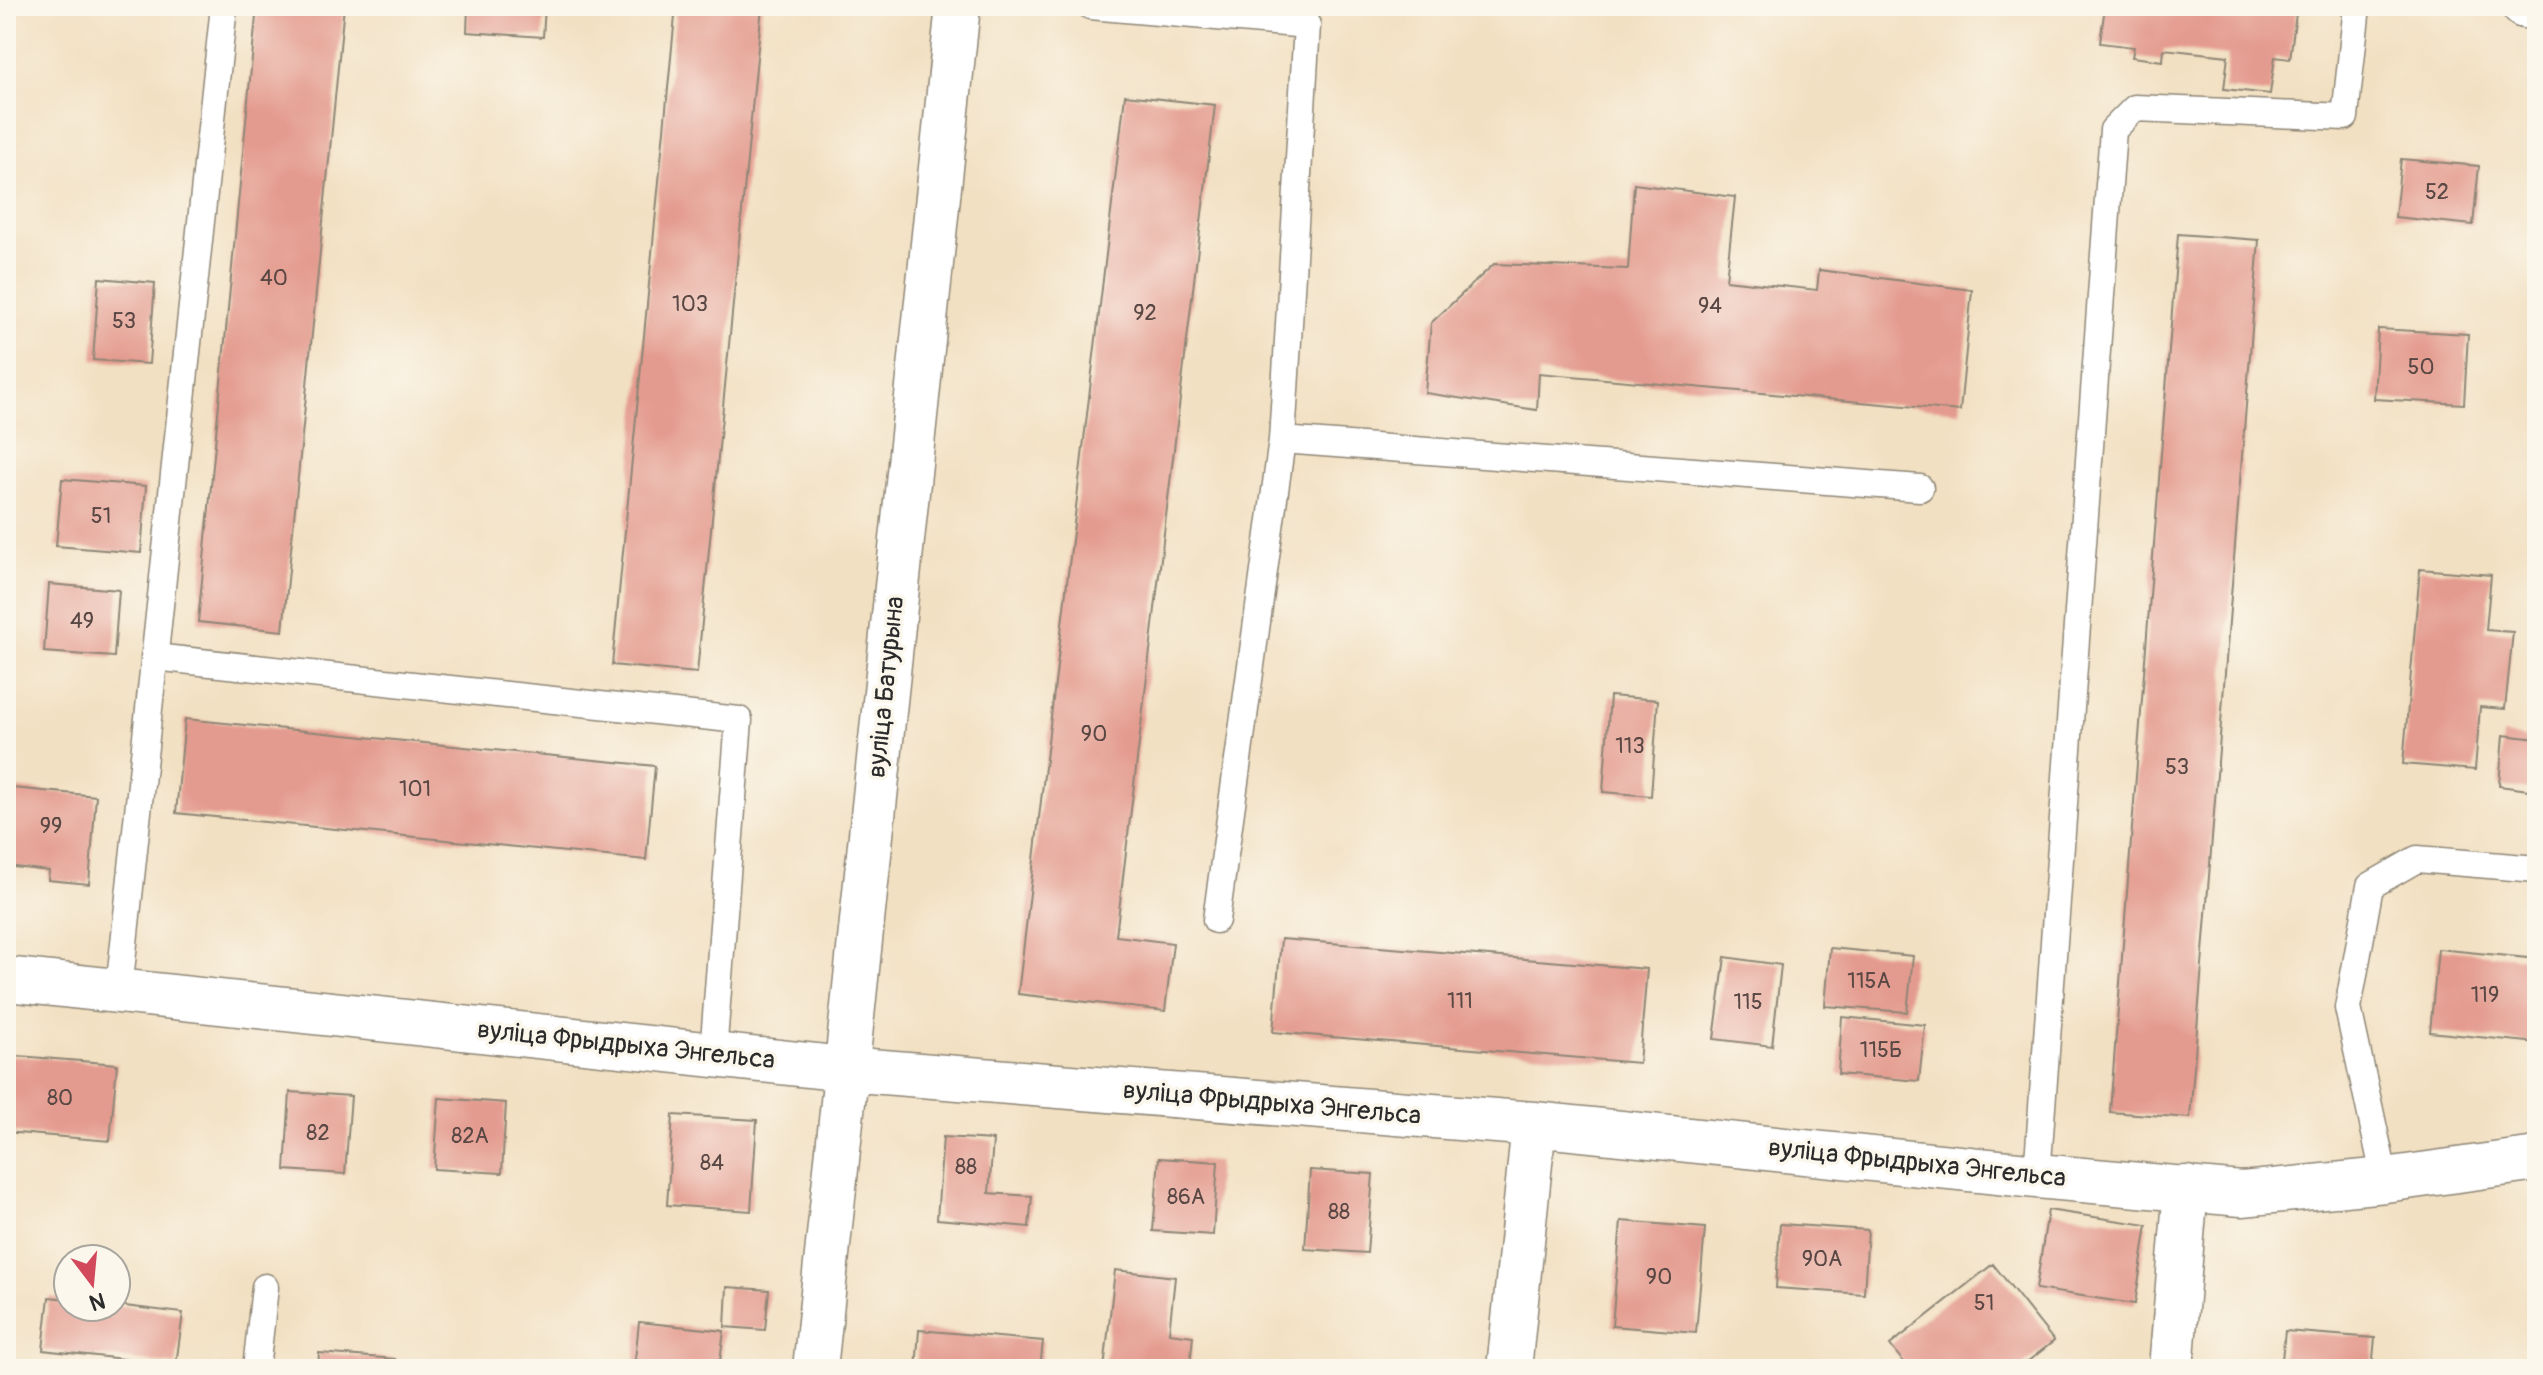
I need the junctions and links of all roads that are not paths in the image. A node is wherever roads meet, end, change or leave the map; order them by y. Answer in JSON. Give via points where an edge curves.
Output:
{"nodes":[{"id":1,"x":224,"y":6,"type":"edge"},
{"id":2,"x":958,"y":6,"type":"edge"},
{"id":3,"x":1090,"y":6,"type":"edge"},
{"id":4,"x":2357,"y":6,"type":"edge"},
{"id":5,"x":2524,"y":6,"type":"edge"},
{"id":6,"x":2537,"y":7,"type":"edge"},
{"id":7,"x":1282,"y":440,"type":"junction"},
{"id":8,"x":1920,"y":488,"type":"dead end"},
{"id":9,"x":154,"y":657,"type":"junction"},
{"id":10,"x":2537,"y":869,"type":"edge"},
{"id":11,"x":1216,"y":920,"type":"dead end"},
{"id":12,"x":6,"y":979,"type":"edge"},
{"id":13,"x":119,"y":990,"type":"junction"},
{"id":14,"x":713,"y":1054,"type":"junction"},
{"id":15,"x":845,"y":1069,"type":"junction"},
{"id":16,"x":1534,"y":1124,"type":"junction"},
{"id":17,"x":2537,"y":1159,"type":"edge"},
{"id":18,"x":2037,"y":1176,"type":"junction"},
{"id":19,"x":2385,"y":1180,"type":"junction"},
{"id":20,"x":2186,"y":1188,"type":"junction"},
{"id":21,"x":265,"y":1287,"type":"dead end"},
{"id":22,"x":256,"y":1369,"type":"edge"},
{"id":23,"x":815,"y":1369,"type":"edge"},
{"id":24,"x":1509,"y":1369,"type":"edge"},
{"id":25,"x":2171,"y":1369,"type":"edge"}],
"edges":[{"from":1,"to":9,"type":"lane"},
{"from":2,"to":15,"type":"street","name":"вуліца Батурына"},
{"from":3,"to":7,"type":"lane","via":[[1307,25]]},
{"from":4,"to":18,"type":"lane","via":[[2345,117],[2135,108],[2113,130]]},
{"from":5,"to":6,"type":"street"},
{"from":7,"to":8,"type":"lane"},
{"from":7,"to":11,"type":"lane"},
{"from":9,"to":13,"type":"lane"},
{"from":9,"to":14,"type":"lane","via":[[739,720]]},
{"from":10,"to":19,"type":"lane","via":[[2417,859],[2370,886],[2348,1008]]},
{"from":12,"to":13,"type":"street","name":"вуліца Фрыдрыха Энгельса"},
{"from":13,"to":14,"type":"street","name":"вуліца Фрыдрыха Энгельса"},
{"from":14,"to":15,"type":"street","name":"вуліца Фрыдрыха Энгельса"},
{"from":15,"to":16,"type":"street","name":"вуліца Фрыдрыха Энгельса"},
{"from":15,"to":23,"type":"street","name":"вуліца Батурына"},
{"from":16,"to":18,"type":"street","name":"вуліца Фрыдрыха Энгельса"},
{"from":16,"to":24,"type":"street"},
{"from":17,"to":19,"type":"street","name":"вуліца Фрыдрыха Энгельса"},
{"from":18,"to":20,"type":"street","name":"вуліца Фрыдрыха Энгельса"},
{"from":19,"to":20,"type":"street","name":"вуліца Фрыдрыха Энгельса","via":[[2242,1194]]},
{"from":20,"to":25,"type":"street"},
{"from":21,"to":22,"type":"lane"}]}
